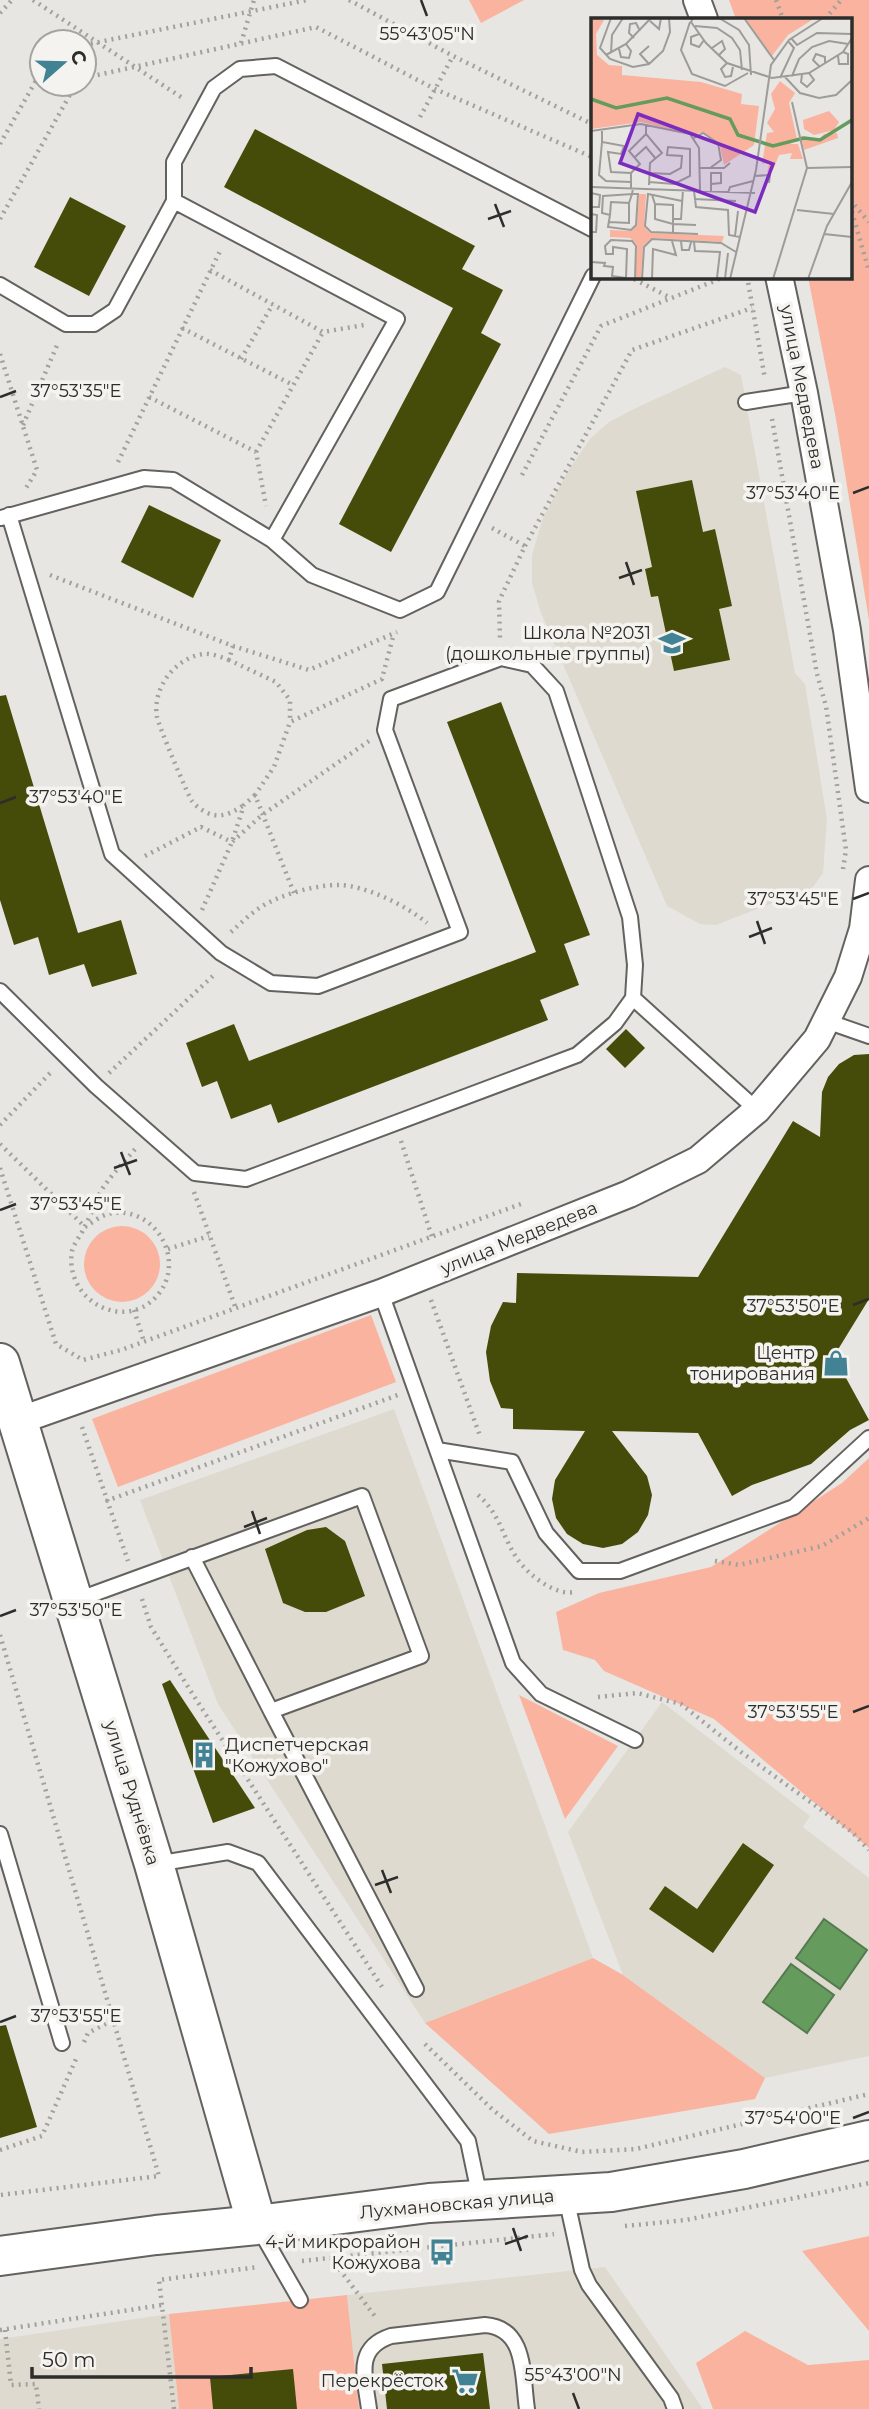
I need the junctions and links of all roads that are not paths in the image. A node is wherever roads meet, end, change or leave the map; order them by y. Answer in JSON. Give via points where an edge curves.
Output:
{"nodes":[{"id":1,"x":696,"y":0,"type":"edge"},
{"id":2,"x":704,"y":18,"type":"edge"},
{"id":3,"x":174,"y":201,"type":"junction"},
{"id":4,"x":591,"y":228,"type":"edge"},
{"id":5,"x":592,"y":278,"type":"edge"},
{"id":6,"x":779,"y":278,"type":"edge"},
{"id":7,"x":0,"y":285,"type":"edge"},
{"id":8,"x":804,"y":393,"type":"junction"},
{"id":9,"x":746,"y":402,"type":"dead end"},
{"id":10,"x":4,"y":517,"type":"edge"},
{"id":11,"x":272,"y":540,"type":"junction"},
{"id":12,"x":869,"y":789,"type":"edge"},
{"id":13,"x":869,"y":880,"type":"edge"},
{"id":14,"x":0,"y":991,"type":"edge"},
{"id":15,"x":633,"y":998,"type":"junction"},
{"id":16,"x":826,"y":1021,"type":"junction"},
{"id":17,"x":869,"y":1037,"type":"edge"},
{"id":18,"x":757,"y":1110,"type":"junction"},
{"id":19,"x":381,"y":1293,"type":"junction"},
{"id":20,"x":0,"y":1363,"type":"edge"},
{"id":21,"x":18,"y":1421,"type":"junction"},
{"id":22,"x":869,"y":1438,"type":"edge"},
{"id":23,"x":437,"y":1450,"type":"junction"},
{"id":24,"x":191,"y":1557,"type":"junction"},
{"id":25,"x":72,"y":1601,"type":"junction"},
{"id":26,"x":271,"y":1711,"type":"junction"},
{"id":27,"x":635,"y":1741,"type":"dead end"},
{"id":28,"x":0,"y":1834,"type":"edge"},
{"id":29,"x":154,"y":1864,"type":"junction"},
{"id":30,"x":416,"y":1989,"type":"dead end"},
{"id":31,"x":62,"y":2043,"type":"dead end"},
{"id":32,"x":869,"y":2140,"type":"edge"},
{"id":33,"x":480,"y":2200,"type":"junction"},
{"id":34,"x":569,"y":2214,"type":"junction"},
{"id":35,"x":257,"y":2225,"type":"junction"},
{"id":36,"x":0,"y":2256,"type":"edge"},
{"id":37,"x":300,"y":2300,"type":"dead end"},
{"id":38,"x":369,"y":2409,"type":"edge"},
{"id":39,"x":527,"y":2409,"type":"edge"},
{"id":40,"x":675,"y":2409,"type":"edge"}],
"edges":[{"from":1,"to":2,"type":"street"},
{"from":3,"to":4,"type":"lane","via":[[174,162],[214,88],[240,69],[276,66]]},
{"from":3,"to":7,"type":"lane","via":[[115,310],[94,324],[66,324]]},
{"from":3,"to":11,"type":"lane","via":[[397,319]]},
{"from":5,"to":11,"type":"lane","via":[[437,592],[400,610],[312,575]]},
{"from":6,"to":8,"type":"street","name":"улица Медведева"},
{"from":8,"to":9,"type":"lane"},
{"from":8,"to":12,"type":"street","name":"улица Медведева","via":[[847,630]]},
{"from":10,"to":11,"type":"lane","via":[[144,478],[173,480]]},
{"from":10,"to":15,"type":"lane","via":[[24,567],[112,854],[231,959],[271,983],[318,986],[460,932],[385,730],[391,699],[501,658],[532,665],[556,691],[630,917]]},
{"from":13,"to":16,"type":"street","name":"улица Медведева","via":[[863,929],[848,977]]},
{"from":14,"to":15,"type":"lane","via":[[96,1086],[195,1173],[246,1179],[577,1055],[615,1023]]},
{"from":15,"to":18,"type":"lane"},
{"from":16,"to":17,"type":"lane"},
{"from":16,"to":18,"type":"street","name":"улица Медведева"},
{"from":18,"to":19,"type":"street","name":"улица Медведева","via":[[698,1160],[549,1227]]},
{"from":19,"to":21,"type":"street","name":"улица Медведева"},
{"from":19,"to":23,"type":"lane"},
{"from":20,"to":21,"type":"street","name":"улица Руднёвка"},
{"from":21,"to":25,"type":"street","name":"улица Руднёвка"},
{"from":22,"to":23,"type":"lane","via":[[794,1507],[620,1571],[579,1571],[546,1533],[512,1462]]},
{"from":23,"to":27,"type":"lane","via":[[513,1663],[541,1694]]},
{"from":24,"to":25,"type":"lane"},
{"from":24,"to":26,"type":"lane"},
{"from":24,"to":26,"type":"lane","via":[[362,1496],[421,1656]]},
{"from":25,"to":29,"type":"street","name":"улица Руднёвка"},
{"from":26,"to":30,"type":"lane"},
{"from":28,"to":31,"type":"lane"},
{"from":29,"to":33,"type":"lane","via":[[228,1852],[258,1863],[468,2141]]},
{"from":29,"to":35,"type":"street","name":"улица Руднёвка"},
{"from":32,"to":34,"type":"street","name":"Лухмановская улица","via":[[679,2182],[611,2192]]},
{"from":33,"to":34,"type":"street","name":"Лухмановская улица"},
{"from":33,"to":35,"type":"street","name":"Лухмановская улица"},
{"from":34,"to":40,"type":"lane","via":[[589,2285]]},
{"from":35,"to":36,"type":"street","name":"Лухмановская улица"},
{"from":35,"to":37,"type":"lane"},
{"from":38,"to":39,"type":"lane","via":[[365,2358],[379,2340],[485,2325],[497,2326],[515,2340]]}]}
